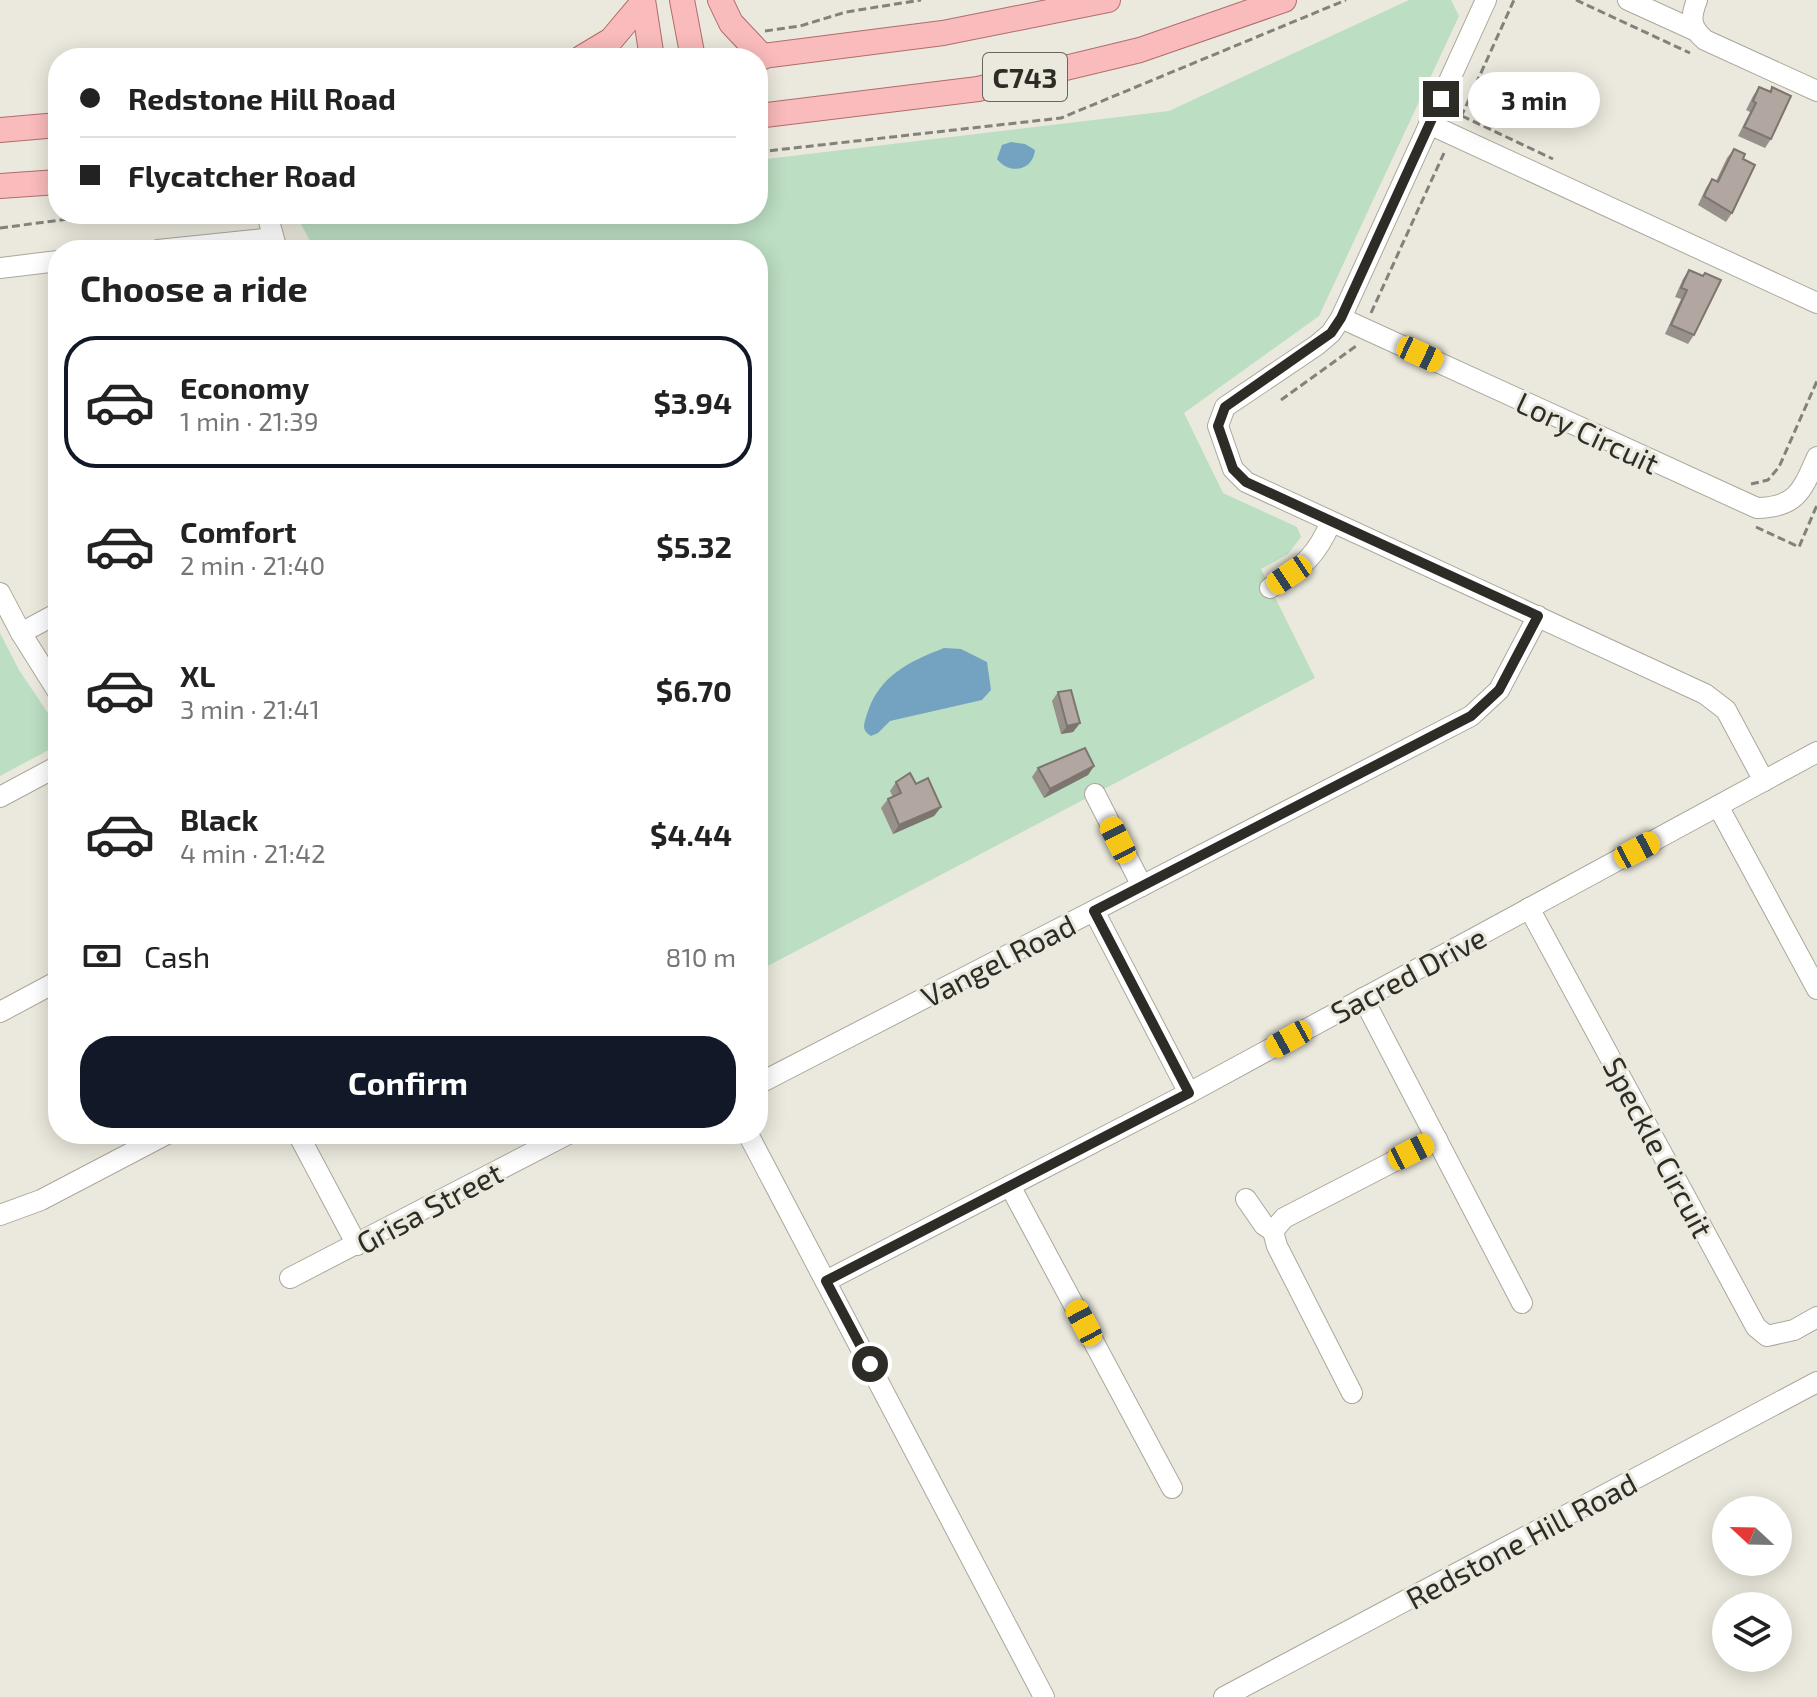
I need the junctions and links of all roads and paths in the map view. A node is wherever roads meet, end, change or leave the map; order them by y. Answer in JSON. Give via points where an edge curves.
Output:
{"nodes":[{"id":1,"x":682,"y":0,"type":"edge"},
{"id":2,"x":720,"y":0,"type":"edge"},
{"id":3,"x":921,"y":0,"type":"edge"},
{"id":4,"x":1108,"y":0,"type":"edge"},
{"id":5,"x":1284,"y":0,"type":"edge"},
{"id":6,"x":1346,"y":0,"type":"edge"},
{"id":7,"x":1486,"y":0,"type":"edge"},
{"id":8,"x":1514,"y":0,"type":"edge"},
{"id":9,"x":1576,"y":0,"type":"edge"},
{"id":10,"x":1628,"y":0,"type":"edge"},
{"id":11,"x":1697,"y":0,"type":"edge"},
{"id":12,"x":643,"y":1,"type":"edge"},
{"id":13,"x":731,"y":23,"type":"junction"},
{"id":14,"x":1694,"y":30,"type":"junction"},
{"id":15,"x":1645,"y":32,"type":"dead end"},
{"id":16,"x":598,"y":48,"type":"edge"},
{"id":17,"x":650,"y":48,"type":"edge"},
{"id":18,"x":691,"y":48,"type":"edge"},
{"id":19,"x":749,"y":48,"type":"edge"},
{"id":20,"x":768,"y":55,"type":"edge"},
{"id":21,"x":1817,"y":91,"type":"edge"},
{"id":22,"x":768,"y":115,"type":"edge"},
{"id":23,"x":1461,"y":116,"type":"dead end"},
{"id":24,"x":1429,"y":124,"type":"junction"},
{"id":25,"x":48,"y":126,"type":"edge"},
{"id":26,"x":0,"y":130,"type":"edge"},
{"id":27,"x":768,"y":151,"type":"edge"},
{"id":28,"x":1445,"y":151,"type":"dead end"},
{"id":29,"x":48,"y":183,"type":"edge"},
{"id":30,"x":0,"y":186,"type":"edge"},
{"id":31,"x":48,"y":222,"type":"edge"},
{"id":32,"x":0,"y":228,"type":"edge"},
{"id":33,"x":48,"y":262,"type":"edge"},
{"id":34,"x":0,"y":268,"type":"edge"},
{"id":35,"x":1817,"y":303,"type":"edge"},
{"id":36,"x":1341,"y":318,"type":"junction"},
{"id":37,"x":1364,"y":328,"type":"junction"},
{"id":38,"x":1817,"y":381,"type":"edge"},
{"id":39,"x":1815,"y":392,"type":"edge"},
{"id":40,"x":1281,"y":400,"type":"dead end"},
{"id":41,"x":1817,"y":457,"type":"edge"},
{"id":42,"x":1743,"y":481,"type":"dead end"},
{"id":43,"x":1817,"y":505,"type":"edge"},
{"id":44,"x":1331,"y":522,"type":"junction"},
{"id":45,"x":1799,"y":547,"type":"dead end"},
{"id":46,"x":1270,"y":588,"type":"dead end"},
{"id":47,"x":0,"y":593,"type":"edge"},
{"id":48,"x":1538,"y":616,"type":"junction"},
{"id":49,"x":48,"y":618,"type":"edge"},
{"id":50,"x":21,"y":633,"type":"junction"},
{"id":51,"x":48,"y":676,"type":"edge"},
{"id":52,"x":1817,"y":752,"type":"edge"},
{"id":53,"x":48,"y":771,"type":"edge"},
{"id":54,"x":1764,"y":781,"type":"junction"},
{"id":55,"x":1095,"y":794,"type":"dead end"},
{"id":56,"x":0,"y":797,"type":"edge"},
{"id":57,"x":1718,"y":806,"type":"junction"},
{"id":58,"x":1142,"y":886,"type":"junction"},
{"id":59,"x":1529,"y":908,"type":"junction"},
{"id":60,"x":1094,"y":911,"type":"junction"},
{"id":61,"x":48,"y":986,"type":"edge"},
{"id":62,"x":1817,"y":989,"type":"edge"},
{"id":63,"x":1363,"y":998,"type":"junction"},
{"id":64,"x":0,"y":1012,"type":"edge"},
{"id":65,"x":768,"y":1079,"type":"edge"},
{"id":66,"x":1189,"y":1093,"type":"junction"},
{"id":67,"x":1437,"y":1139,"type":"junction"},
{"id":68,"x":148,"y":1144,"type":"edge"},
{"id":69,"x":303,"y":1144,"type":"edge"},
{"id":70,"x":528,"y":1144,"type":"edge"},
{"id":71,"x":753,"y":1144,"type":"edge"},
{"id":72,"x":1010,"y":1186,"type":"junction"},
{"id":73,"x":1246,"y":1199,"type":"dead end"},
{"id":74,"x":0,"y":1215,"type":"edge"},
{"id":75,"x":1273,"y":1231,"type":"junction"},
{"id":76,"x":357,"y":1245,"type":"junction"},
{"id":77,"x":290,"y":1278,"type":"dead end"},
{"id":78,"x":826,"y":1281,"type":"junction"},
{"id":79,"x":1522,"y":1303,"type":"dead end"},
{"id":80,"x":1817,"y":1317,"type":"edge"},
{"id":81,"x":1817,"y":1382,"type":"edge"},
{"id":82,"x":1352,"y":1393,"type":"dead end"},
{"id":83,"x":1172,"y":1488,"type":"dead end"},
{"id":84,"x":1044,"y":1697,"type":"edge"},
{"id":85,"x":1224,"y":1697,"type":"edge"}],
"edges":[{"from":1,"to":18,"type":"main road"},
{"from":2,"to":13,"type":"main road"},
{"from":3,"to":13,"type":"path","via":[[765,31],[753,27],[748,15]]},
{"from":4,"to":20,"type":"main road","number":"C743","via":[[943,33]]},
{"from":5,"to":22,"type":"main road","number":"C743","via":[[1140,50],[978,89]]},
{"from":6,"to":27,"type":"path","via":[[1061,118]]},
{"from":7,"to":24,"type":"street"},
{"from":8,"to":23,"type":"path"},
{"from":9,"to":15,"type":"path"},
{"from":10,"to":14,"type":"street"},
{"from":11,"to":14,"type":"street","via":[[1691,15]]},
{"from":12,"to":16,"type":"main road","via":[[611,40]]},
{"from":12,"to":17,"type":"main road"},
{"from":13,"to":19,"type":"main road"},
{"from":14,"to":21,"type":"street","via":[[1705,40]]},
{"from":24,"to":35,"type":"street"},
{"from":24,"to":36,"type":"street"},
{"from":25,"to":26,"type":"main road"},
{"from":28,"to":37,"type":"path"},
{"from":29,"to":30,"type":"main road"},
{"from":31,"to":32,"type":"path"},
{"from":33,"to":34,"type":"street"},
{"from":36,"to":37,"type":"street","name":"Lory Circuit"},
{"from":36,"to":44,"type":"street","via":[[1317,345],[1225,407],[1218,426],[1233,469],[1246,482]]},
{"from":37,"to":40,"type":"path","via":[[1355,348]]},
{"from":37,"to":41,"type":"street","name":"Lory Circuit","via":[[1757,508],[1770,508],[1800,494]]},
{"from":38,"to":39,"type":"path"},
{"from":39,"to":42,"type":"path","via":[[1779,467],[1768,480],[1750,485]]},
{"from":43,"to":45,"type":"path"},
{"from":44,"to":46,"type":"street","via":[[1308,562]]},
{"from":44,"to":48,"type":"street"},
{"from":47,"to":50,"type":"street"},
{"from":48,"to":54,"type":"street","via":[[1705,694],[1726,710]]},
{"from":48,"to":58,"type":"street","name":"Vangel Road","via":[[1499,690],[1471,716]]},
{"from":49,"to":50,"type":"street"},
{"from":50,"to":51,"type":"street"},
{"from":52,"to":54,"type":"street","name":"Sacred Drive"},
{"from":53,"to":56,"type":"street"},
{"from":54,"to":57,"type":"street","name":"Sacred Drive"},
{"from":55,"to":58,"type":"street"},
{"from":57,"to":59,"type":"street","name":"Sacred Drive"},
{"from":57,"to":62,"type":"street"},
{"from":58,"to":60,"type":"street","name":"Vangel Road"},
{"from":59,"to":63,"type":"street","name":"Sacred Drive"},
{"from":59,"to":80,"type":"street","name":"Speckle Circuit","via":[[1756,1327],[1767,1336],[1778,1335]]},
{"from":60,"to":65,"type":"street","name":"Vangel Road"},
{"from":60,"to":66,"type":"street"},
{"from":61,"to":64,"type":"street"},
{"from":63,"to":66,"type":"street","name":"Sacred Drive"},
{"from":63,"to":67,"type":"street"},
{"from":66,"to":72,"type":"street","name":"Sacred Drive"},
{"from":67,"to":75,"type":"street","via":[[1284,1218]]},
{"from":67,"to":79,"type":"street"},
{"from":68,"to":74,"type":"street","via":[[41,1200]]},
{"from":69,"to":76,"type":"street"},
{"from":70,"to":76,"type":"street","name":"Grisa Street"},
{"from":71,"to":78,"type":"street"},
{"from":72,"to":78,"type":"street","name":"Sacred Drive"},
{"from":72,"to":83,"type":"street"},
{"from":73,"to":75,"type":"street"},
{"from":75,"to":82,"type":"street"},
{"from":76,"to":77,"type":"street","name":"Grisa Street"},
{"from":78,"to":84,"type":"street"},
{"from":81,"to":85,"type":"street","name":"Redstone Hill Road"}]}
